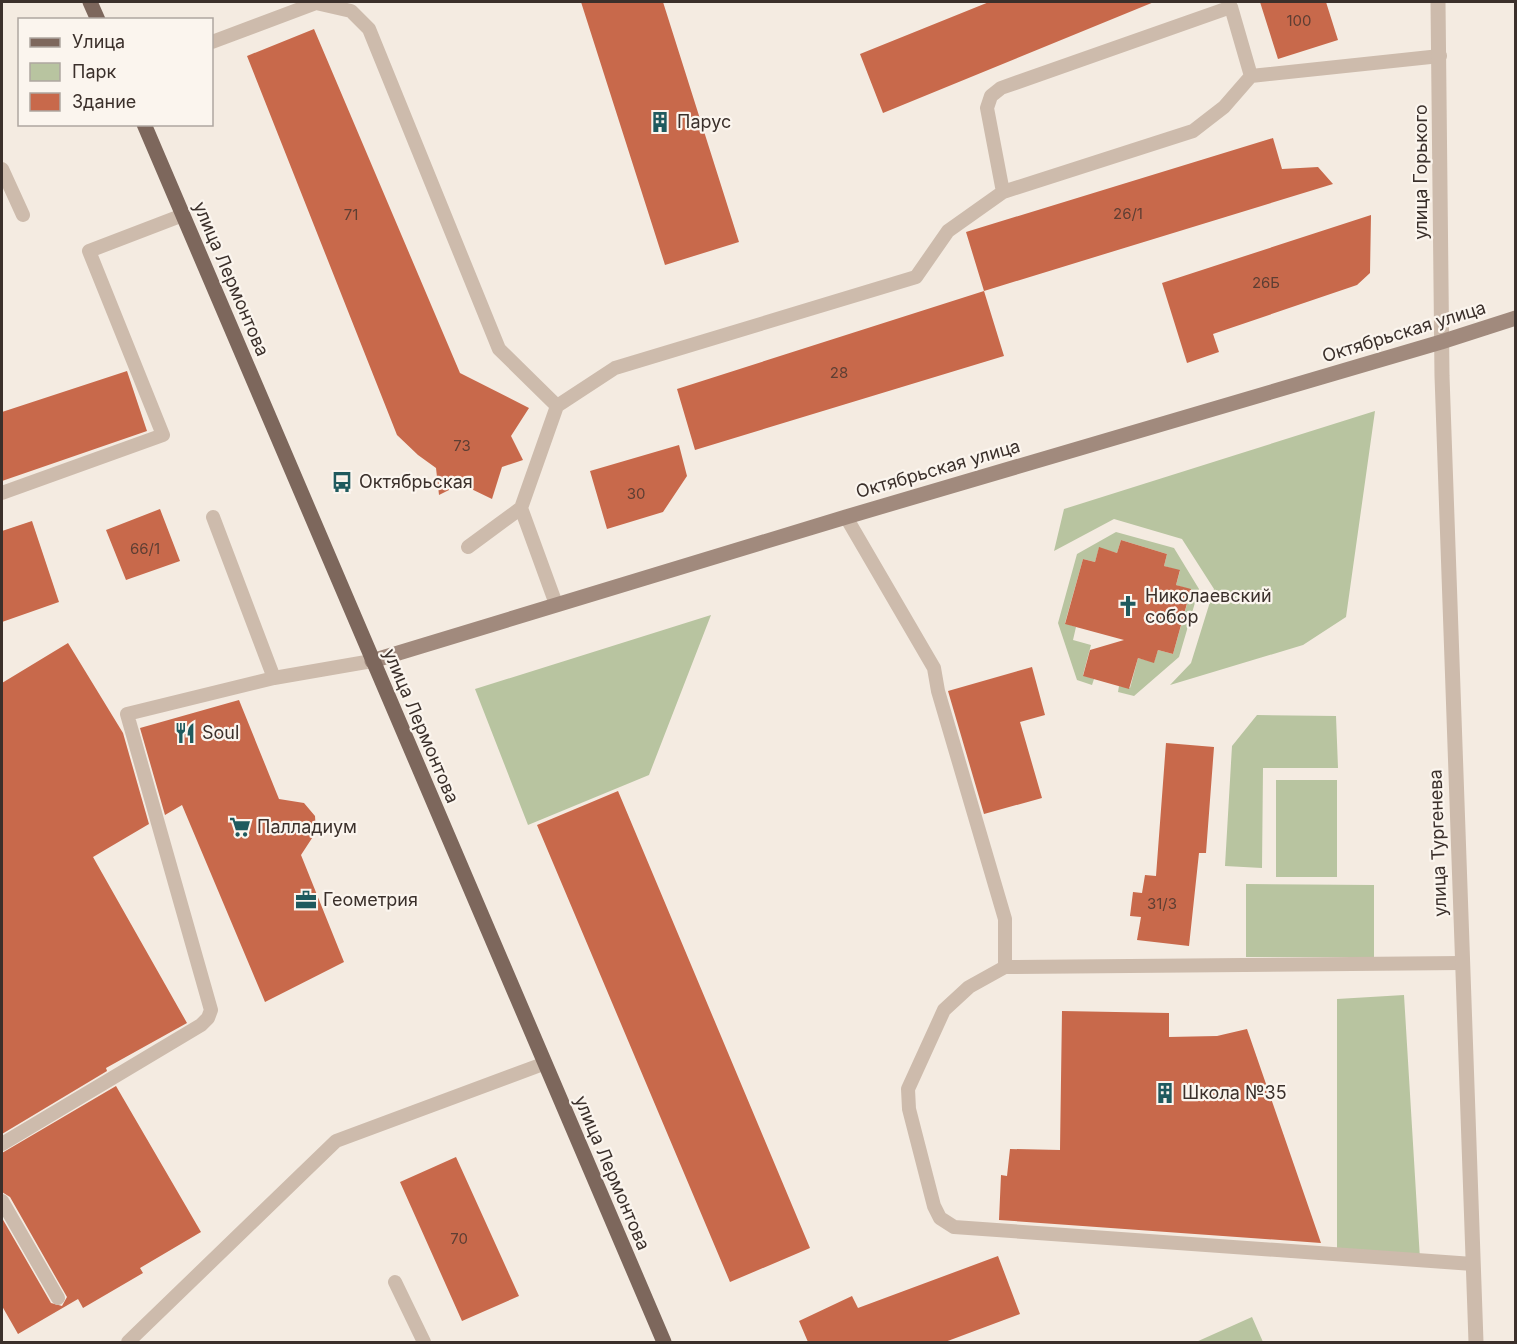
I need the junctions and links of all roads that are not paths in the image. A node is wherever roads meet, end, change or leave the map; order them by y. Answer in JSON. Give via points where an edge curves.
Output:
{"nodes":[{"id":1,"x":90,"y":2,"type":"edge"},
{"id":2,"x":1438,"y":2,"type":"edge"},
{"id":3,"x":1230,"y":4,"type":"edge"},
{"id":4,"x":97,"y":18,"type":"edge"},
{"id":5,"x":213,"y":42,"type":"edge"},
{"id":6,"x":1440,"y":56,"type":"junction"},
{"id":7,"x":1251,"y":76,"type":"junction"},
{"id":8,"x":145,"y":126,"type":"edge"},
{"id":9,"x":2,"y":169,"type":"edge"},
{"id":10,"x":1003,"y":192,"type":"junction"},
{"id":11,"x":23,"y":215,"type":"dead end"},
{"id":12,"x":183,"y":215,"type":"junction"},
{"id":13,"x":1515,"y":318,"type":"edge"},
{"id":14,"x":1441,"y":342,"type":"junction"},
{"id":15,"x":557,"y":406,"type":"junction"},
{"id":16,"x":2,"y":493,"type":"edge"},
{"id":17,"x":521,"y":508,"type":"junction"},
{"id":18,"x":846,"y":516,"type":"junction"},
{"id":19,"x":213,"y":517,"type":"dead end"},
{"id":20,"x":468,"y":547,"type":"dead end"},
{"id":21,"x":556,"y":604,"type":"junction"},
{"id":22,"x":372,"y":661,"type":"junction"},
{"id":23,"x":274,"y":678,"type":"junction"},
{"id":24,"x":1461,"y":963,"type":"junction"},
{"id":25,"x":1005,"y":968,"type":"junction"},
{"id":26,"x":543,"y":1064,"type":"junction"},
{"id":27,"x":2,"y":1144,"type":"edge"},
{"id":28,"x":2,"y":1201,"type":"edge"},
{"id":29,"x":1473,"y":1264,"type":"junction"},
{"id":30,"x":395,"y":1282,"type":"dead end"},
{"id":31,"x":58,"y":1298,"type":"dead end"},
{"id":32,"x":128,"y":1342,"type":"edge"},
{"id":33,"x":424,"y":1342,"type":"edge"},
{"id":34,"x":664,"y":1342,"type":"edge"},
{"id":35,"x":1476,"y":1342,"type":"edge"}],
"edges":[{"from":1,"to":4,"type":"main road"},
{"from":2,"to":6,"type":"street","name":"улица Горького"},
{"from":3,"to":7,"type":"lane"},
{"from":3,"to":10,"type":"lane","via":[[1001,87],[991,96],[987,108]]},
{"from":5,"to":15,"type":"lane","via":[[316,3],[351,11],[369,29],[499,349]]},
{"from":6,"to":7,"type":"lane"},
{"from":6,"to":14,"type":"street","name":"улица Горького"},
{"from":7,"to":10,"type":"lane","via":[[1224,107],[1193,131]]},
{"from":8,"to":12,"type":"main road","name":"улица Лермонтова"},
{"from":9,"to":11,"type":"lane"},
{"from":10,"to":15,"type":"lane","via":[[948,231],[916,278],[615,368]]},
{"from":12,"to":16,"type":"lane","via":[[88,251],[163,435]]},
{"from":12,"to":22,"type":"main road","name":"улица Лермонтова"},
{"from":13,"to":14,"type":"street","name":"Октябрьская улица"},
{"from":14,"to":18,"type":"street","name":"Октябрьская улица"},
{"from":14,"to":24,"type":"street","name":"улица Тургенева"},
{"from":15,"to":17,"type":"lane"},
{"from":17,"to":20,"type":"lane"},
{"from":17,"to":21,"type":"lane"},
{"from":18,"to":21,"type":"street","name":"Октябрьская улица"},
{"from":18,"to":25,"type":"lane","via":[[934,668],[1005,919]]},
{"from":19,"to":23,"type":"lane"},
{"from":21,"to":22,"type":"street","name":"Октябрьская улица"},
{"from":22,"to":23,"type":"lane"},
{"from":22,"to":26,"type":"main road","name":"улица Лермонтова"},
{"from":23,"to":27,"type":"lane","via":[[127,714],[211,1010],[208,1018]]},
{"from":24,"to":25,"type":"lane"},
{"from":24,"to":29,"type":"street","name":"улица Тургенева"},
{"from":25,"to":29,"type":"lane","via":[[969,987],[944,1010],[908,1089],[909,1109],[934,1206],[940,1218],[954,1227]]},
{"from":26,"to":32,"type":"lane","via":[[336,1141]]},
{"from":26,"to":34,"type":"main road","name":"улица Лермонтова"},
{"from":28,"to":31,"type":"lane"},
{"from":29,"to":35,"type":"street","name":"улица Тургенева"},
{"from":30,"to":33,"type":"lane"}]}
